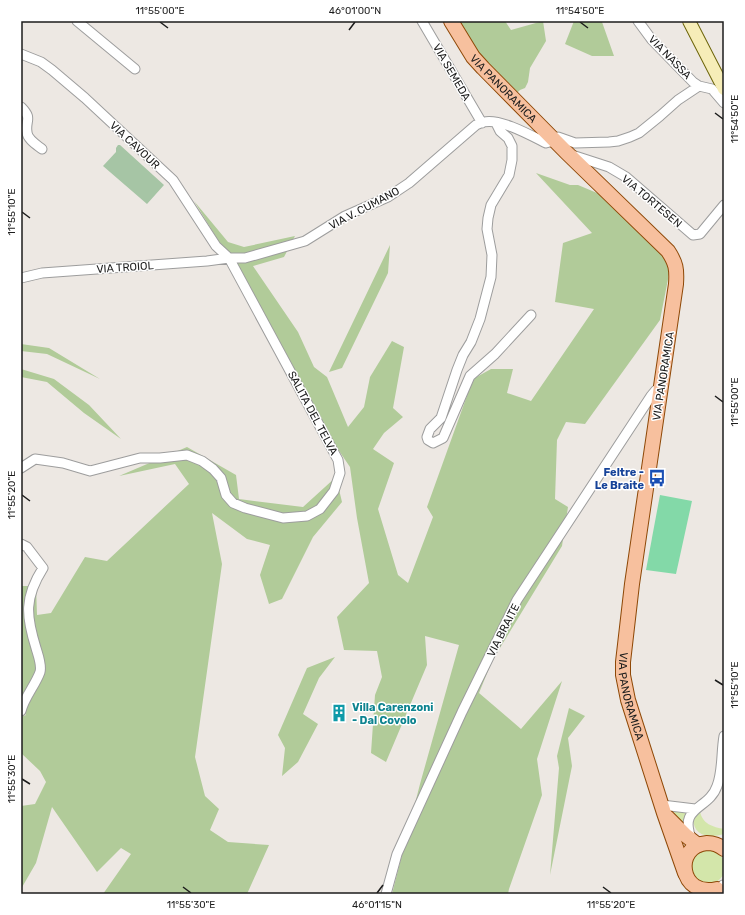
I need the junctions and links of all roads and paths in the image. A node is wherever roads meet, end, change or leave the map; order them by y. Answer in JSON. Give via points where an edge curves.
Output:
{"nodes":[{"id":1,"x":78,"y":21,"type":"edge"},
{"id":2,"x":422,"y":21,"type":"edge"},
{"id":3,"x":451,"y":21,"type":"edge"},
{"id":4,"x":638,"y":21,"type":"edge"},
{"id":5,"x":689,"y":21,"type":"edge"},
{"id":6,"x":21,"y":54,"type":"edge"},
{"id":7,"x":134,"y":69,"type":"dead end"},
{"id":8,"x":699,"y":86,"type":"junction"},
{"id":9,"x":724,"y":88,"type":"edge"},
{"id":10,"x":724,"y":102,"type":"edge"},
{"id":11,"x":21,"y":108,"type":"edge"},
{"id":12,"x":496,"y":122,"type":"junction"},
{"id":13,"x":482,"y":123,"type":"junction"},
{"id":14,"x":554,"y":141,"type":"junction"},
{"id":15,"x":42,"y":149,"type":"dead end"},
{"id":16,"x":567,"y":153,"type":"junction"},
{"id":17,"x":724,"y":205,"type":"edge"},
{"id":18,"x":229,"y":258,"type":"junction"},
{"id":19,"x":21,"y":278,"type":"edge"},
{"id":20,"x":531,"y":315,"type":"dead end"},
{"id":21,"x":661,"y":388,"type":"junction"},
{"id":22,"x":21,"y":468,"type":"edge"},
{"id":23,"x":21,"y":544,"type":"edge"},
{"id":24,"x":21,"y":711,"type":"edge"},
{"id":25,"x":724,"y":736,"type":"edge"},
{"id":26,"x":663,"y":809,"type":"junction"},
{"id":27,"x":695,"y":809,"type":"junction"},
{"id":28,"x":695,"y":843,"type":"junction"},
{"id":29,"x":721,"y":844,"type":"edge"},
{"id":30,"x":689,"y":883,"type":"edge"},
{"id":31,"x":720,"y":887,"type":"edge"},
{"id":32,"x":386,"y":894,"type":"edge"}],
"edges":[{"from":1,"to":7,"type":"street"},
{"from":2,"to":13,"type":"street","name":"VIA SEMEDA"},
{"from":3,"to":14,"type":"main road","name":"VIA PANORAMICA","via":[[473,57]]},
{"from":4,"to":8,"type":"street","name":"VIA NASSA","via":[[652,40]]},
{"from":5,"to":9,"type":"street"},
{"from":6,"to":18,"type":"street","name":"VIA CAVOUR","via":[[41,62],[52,70],[173,180],[216,246]]},
{"from":8,"to":10,"type":"street","name":"VIA NASSA","via":[[712,89]]},
{"from":8,"to":14,"type":"street","via":[[639,133],[630,137],[609,142],[575,143],[558,137]]},
{"from":11,"to":15,"type":"street","via":[[26,112],[28,119],[26,132]]},
{"from":12,"to":13,"type":"street"},
{"from":12,"to":14,"type":"street","via":[[525,132],[546,143]]},
{"from":12,"to":20,"type":"street","via":[[512,146],[512,160],[509,176],[491,205],[488,218],[487,230],[492,255],[491,277],[475,333],[457,370],[441,418],[430,429],[428,440],[433,442],[443,438],[470,376],[495,354]]},
{"from":13,"to":18,"type":"street","name":"VIA V. CUMANO","via":[[415,179],[388,197],[345,216],[305,241],[245,258]]},
{"from":14,"to":16,"type":"main road","name":"VIA PANORAMICA"},
{"from":16,"to":17,"type":"street","name":"VIA TORTESEN","via":[[597,162],[626,177],[693,235],[700,234]]},
{"from":16,"to":21,"type":"main road","name":"VIA PANORAMICA","via":[[668,251],[676,263],[676,284]]},
{"from":18,"to":19,"type":"street","name":"VIA TROIOL","via":[[42,273]]},
{"from":18,"to":22,"type":"street","name":"SALITA DEL TELVA","via":[[338,460],[340,473],[334,491],[320,508],[307,516],[283,518],[245,508],[233,503],[226,495],[221,478],[213,469],[202,461],[187,456],[140,458],[90,471],[63,463],[35,459]]},
{"from":21,"to":26,"type":"main road","name":"VIA PANORAMICA","via":[[632,584],[623,675],[628,700]]},
{"from":21,"to":32,"type":"street","name":"VIA BRAITE","via":[[651,396],[517,600],[397,854]]},
{"from":23,"to":24,"type":"street","via":[[27,547],[43,568],[32,590],[28,612],[40,672]]},
{"from":25,"to":27,"type":"street","via":[[717,787],[713,795]]},
{"from":26,"to":27,"type":"street"},
{"from":26,"to":28,"type":"main road","name":"VIA PANORAMICA","via":[[676,826]]},
{"from":26,"to":30,"type":"main road","name":"VIA PANORAMICA"},
{"from":27,"to":28,"type":"street","via":[[689,818],[688,826]]},
{"from":28,"to":29,"type":"main road"},
{"from":28,"to":30,"type":"main road","via":[[684,865]]},
{"from":30,"to":31,"type":"main road","via":[[696,888],[710,891]]}]}
